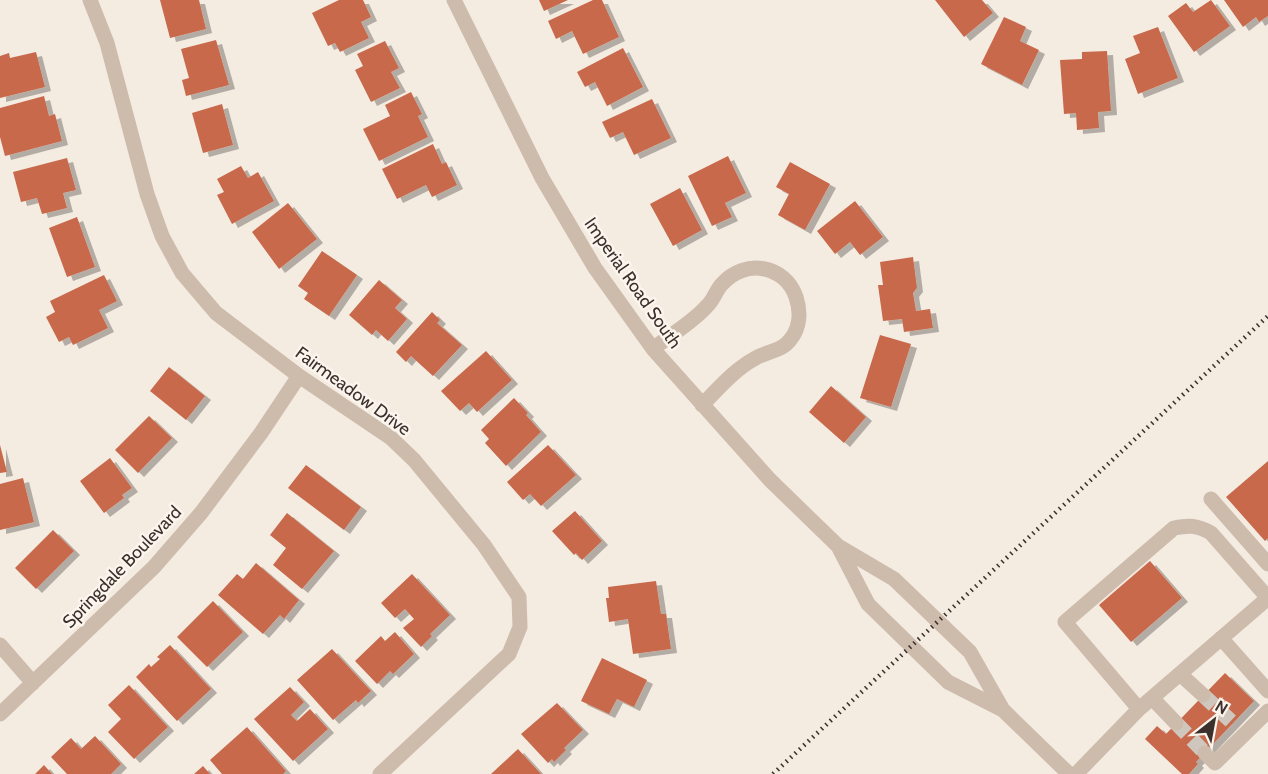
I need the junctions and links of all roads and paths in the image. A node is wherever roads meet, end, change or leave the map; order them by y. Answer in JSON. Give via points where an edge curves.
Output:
{"nodes":[{"id":1,"x":90,"y":0,"type":"edge"},
{"id":2,"x":454,"y":0,"type":"edge"},
{"id":3,"x":653,"y":349,"type":"junction"},
{"id":4,"x":299,"y":376,"type":"junction"},
{"id":5,"x":702,"y":405,"type":"junction"},
{"id":6,"x":1211,"y":499,"type":"dead end"},
{"id":7,"x":838,"y":546,"type":"junction"},
{"id":8,"x":1268,"y":564,"type":"edge"},
{"id":9,"x":1268,"y":598,"type":"edge"},
{"id":10,"x":1221,"y":638,"type":"junction"},
{"id":11,"x":0,"y":645,"type":"edge"},
{"id":12,"x":1180,"y":674,"type":"junction"},
{"id":13,"x":33,"y":683,"type":"junction"},
{"id":14,"x":1268,"y":691,"type":"edge"},
{"id":15,"x":1203,"y":695,"type":"tunnel mouth"},
{"id":16,"x":1152,"y":698,"type":"junction"},
{"id":17,"x":1139,"y":709,"type":"junction"},
{"id":18,"x":1003,"y":710,"type":"junction"},
{"id":19,"x":1268,"y":711,"type":"edge"},
{"id":20,"x":0,"y":714,"type":"edge"},
{"id":21,"x":1176,"y":723,"type":"tunnel mouth"},
{"id":22,"x":1205,"y":753,"type":"dead end"},
{"id":23,"x":380,"y":774,"type":"edge"},
{"id":24,"x":1069,"y":774,"type":"edge"},
{"id":25,"x":1076,"y":774,"type":"edge"}],
"edges":[{"from":1,"to":4,"type":"street","name":"Fairmeadow Drive","via":[[107,43],[147,194],[162,236],[182,273],[216,312]]},
{"from":2,"to":3,"type":"street","name":"Imperial Road South","via":[[542,178],[595,268]]},
{"from":3,"to":5,"type":"street","name":"Imperial Road South"},
{"from":3,"to":5,"type":"street","via":[[707,307],[722,284],[735,273],[750,267],[783,276],[794,290],[799,306],[799,323],[792,338],[775,351],[755,357]]},
{"from":4,"to":13,"type":"street","name":"Springdale Boulevard","via":[[261,434],[193,522],[154,567]]},
{"from":4,"to":23,"type":"street","name":"Fairmeadow Drive","via":[[391,438],[414,460],[484,545],[519,597],[520,627],[509,654]]},
{"from":5,"to":7,"type":"street","name":"Imperial Road South","via":[[770,480]]},
{"from":6,"to":8,"type":"street"},
{"from":7,"to":18,"type":"street","name":"Imperial Road South","via":[[894,579],[970,652]]},
{"from":7,"to":18,"type":"street","name":"Imperial Road South","via":[[868,604],[948,682]]},
{"from":9,"to":10,"type":"street"},
{"from":9,"to":17,"type":"street","via":[[1210,533],[1191,525],[1174,528],[1065,622]]},
{"from":10,"to":12,"type":"street"},
{"from":10,"to":14,"type":"street"},
{"from":11,"to":13,"type":"street"},
{"from":12,"to":15,"type":"street"},
{"from":12,"to":16,"type":"street"},
{"from":13,"to":20,"type":"street","name":"Springdale Boulevard"},
{"from":16,"to":17,"type":"street"},
{"from":16,"to":21,"type":"street"},
{"from":17,"to":25,"type":"street"},
{"from":18,"to":24,"type":"street","name":"Imperial Road South"},
{"from":19,"to":22,"type":"street","via":[[1239,728],[1215,763]]}]}
